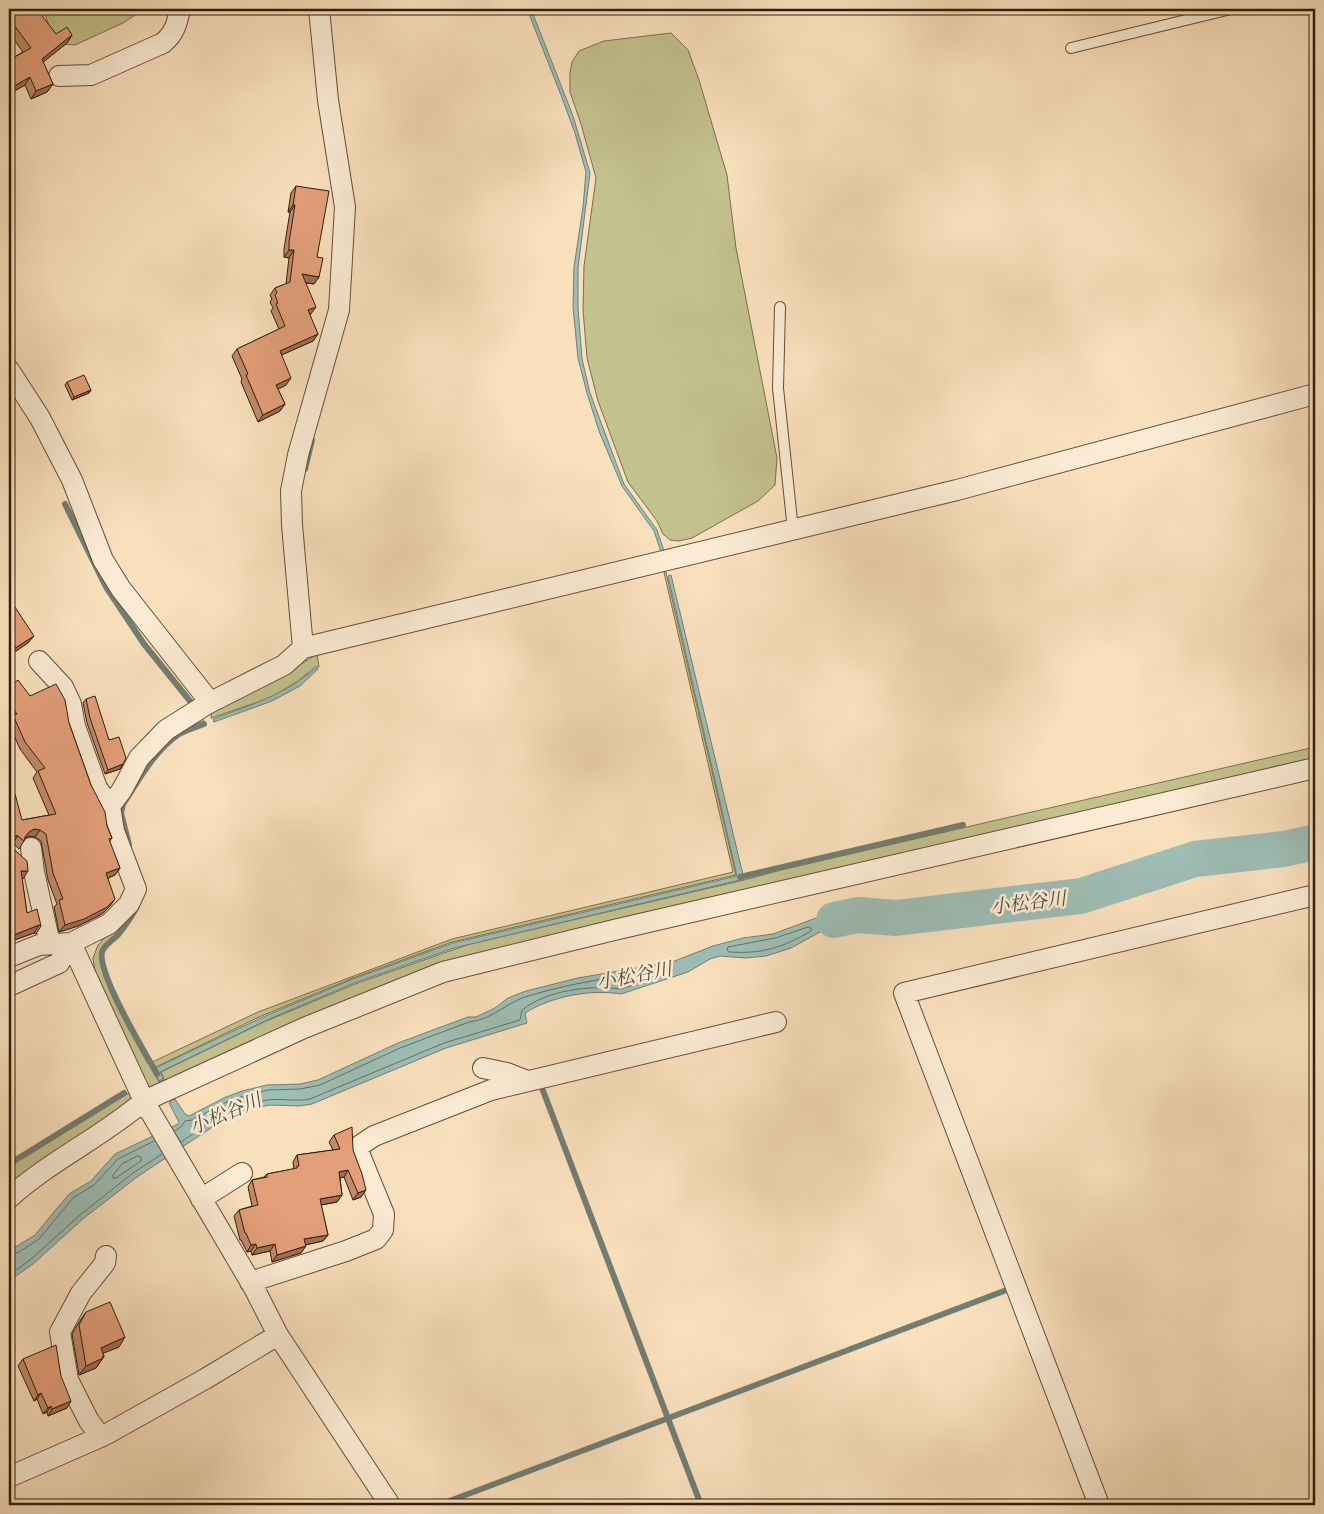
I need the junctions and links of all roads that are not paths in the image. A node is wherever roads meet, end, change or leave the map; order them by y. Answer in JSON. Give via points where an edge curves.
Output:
{"nodes":[{"id":1,"x":180,"y":9,"type":"edge"},
{"id":2,"x":311,"y":9,"type":"edge"},
{"id":3,"x":319,"y":9,"type":"edge"},
{"id":4,"x":1231,"y":9,"type":"edge"},
{"id":5,"x":320,"y":32,"type":"junction"},
{"id":6,"x":1071,"y":48,"type":"dead end"},
{"id":7,"x":60,"y":76,"type":"dead end"},
{"id":8,"x":780,"y":306,"type":"dead end"},
{"id":9,"x":9,"y":370,"type":"edge"},
{"id":10,"x":1315,"y":394,"type":"edge"},
{"id":11,"x":793,"y":530,"type":"junction"},
{"id":12,"x":303,"y":648,"type":"junction"},
{"id":13,"x":39,"y":661,"type":"dead end"},
{"id":14,"x":210,"y":702,"type":"junction"},
{"id":15,"x":1315,"y":768,"type":"edge"},
{"id":16,"x":110,"y":806,"type":"junction"},
{"id":17,"x":29,"y":858,"type":"dead end"},
{"id":18,"x":1315,"y":895,"type":"edge"},
{"id":19,"x":71,"y":943,"type":"junction"},
{"id":20,"x":50,"y":944,"type":"junction"},
{"id":21,"x":9,"y":957,"type":"edge"},
{"id":22,"x":9,"y":986,"type":"edge"},
{"id":23,"x":776,"y":1022,"type":"dead end"},
{"id":24,"x":482,"y":1068,"type":"dead end"},
{"id":25,"x":527,"y":1080,"type":"junction"},
{"id":26,"x":148,"y":1107,"type":"junction"},
{"id":27,"x":242,"y":1173,"type":"dead end"},
{"id":28,"x":198,"y":1195,"type":"junction"},
{"id":29,"x":9,"y":1198,"type":"edge"},
{"id":30,"x":106,"y":1256,"type":"dead end"},
{"id":31,"x":250,"y":1282,"type":"junction"},
{"id":32,"x":278,"y":1335,"type":"junction"},
{"id":33,"x":101,"y":1437,"type":"junction"},
{"id":34,"x":9,"y":1478,"type":"edge"},
{"id":35,"x":390,"y":1505,"type":"edge"},
{"id":36,"x":1099,"y":1505,"type":"edge"}],
"edges":[{"from":1,"to":7,"type":"street","via":[[176,27],[163,43],[91,75]]},
{"from":2,"to":5,"type":"street"},
{"from":3,"to":5,"type":"street"},
{"from":4,"to":6,"type":"lane"},
{"from":5,"to":12,"type":"street","via":[[345,207],[339,310],[291,491]]},
{"from":8,"to":11,"type":"lane","via":[[778,388]]},
{"from":9,"to":14,"type":"street","via":[[40,418],[67,471],[103,560],[121,589]]},
{"from":10,"to":11,"type":"street","via":[[957,490]]},
{"from":11,"to":12,"type":"street"},
{"from":12,"to":14,"type":"street","via":[[284,666]]},
{"from":13,"to":16,"type":"street","via":[[63,687],[97,788]]},
{"from":14,"to":16,"type":"street","via":[[166,730],[139,758]]},
{"from":15,"to":26,"type":"street","via":[[443,972],[304,1028]]},
{"from":16,"to":19,"type":"street","via":[[114,831],[136,889],[129,904],[109,924]]},
{"from":17,"to":20,"type":"street"},
{"from":18,"to":36,"type":"street","via":[[904,993]]},
{"from":19,"to":20,"type":"street"},
{"from":19,"to":22,"type":"street","via":[[59,963]]},
{"from":19,"to":26,"type":"street"},
{"from":20,"to":21,"type":"street"},
{"from":23,"to":25,"type":"street"},
{"from":24,"to":25,"type":"street"},
{"from":25,"to":31,"type":"street","via":[[491,1090],[374,1136],[359,1146],[384,1214],[383,1230],[376,1239]]},
{"from":26,"to":28,"type":"street"},
{"from":26,"to":29,"type":"street","via":[[126,1117]]},
{"from":27,"to":28,"type":"street"},
{"from":28,"to":31,"type":"street"},
{"from":30,"to":33,"type":"street","via":[[105,1263],[81,1292],[60,1332],[68,1380]]},
{"from":31,"to":32,"type":"street"},
{"from":32,"to":33,"type":"street"},
{"from":32,"to":35,"type":"street"},
{"from":33,"to":34,"type":"street"}]}
